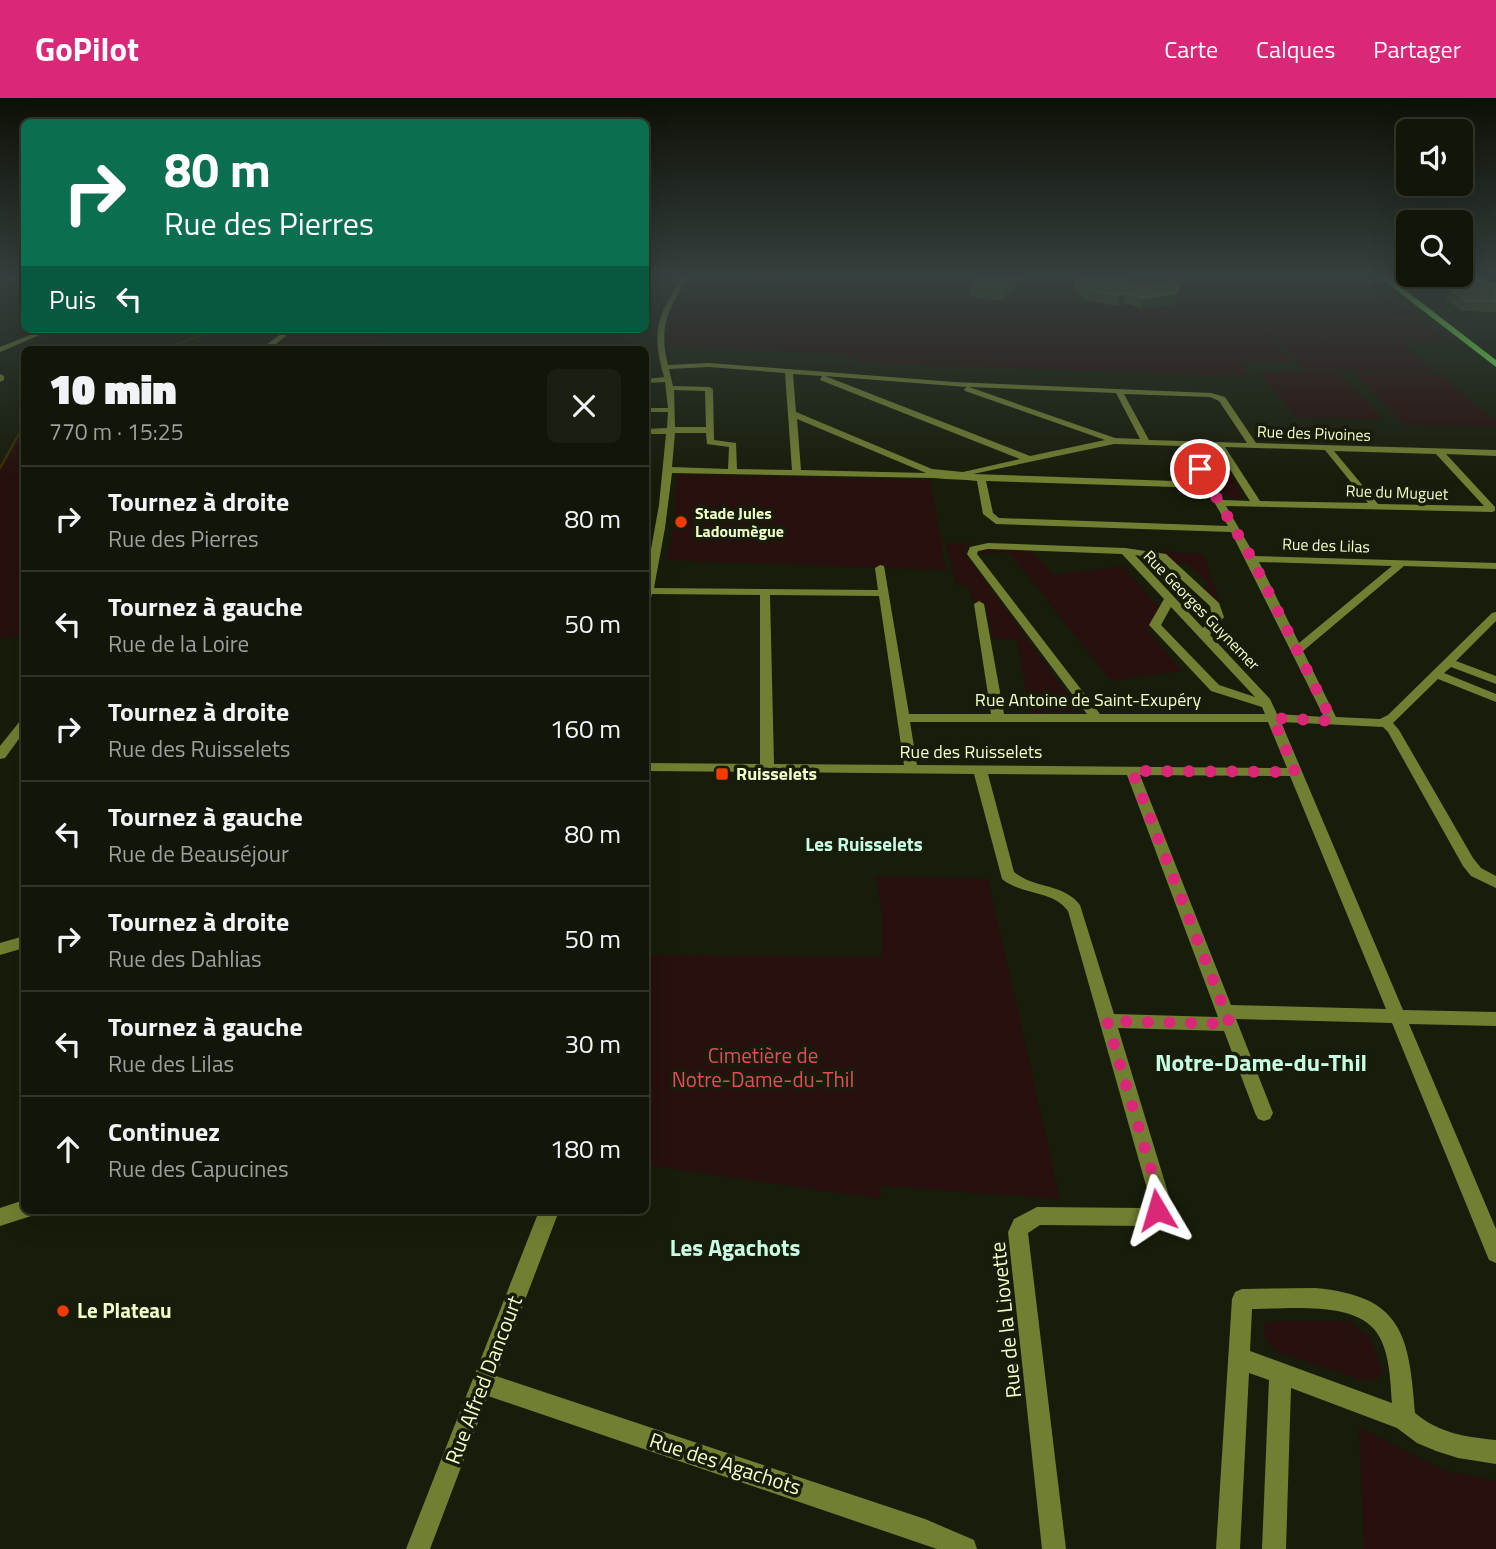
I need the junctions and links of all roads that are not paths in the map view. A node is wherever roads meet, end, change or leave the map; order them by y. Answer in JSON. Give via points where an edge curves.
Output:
{"nodes":[{"id":1,"x":662,"y":344,"type":"edge"},
{"id":2,"x":1472,"y":344,"type":"edge"},
{"id":3,"x":1474,"y":344,"type":"edge"},
{"id":4,"x":1496,"y":361,"type":"edge"},
{"id":5,"x":666,"y":367,"type":"junction"},
{"id":6,"x":789,"y":371,"type":"junction"},
{"id":7,"x":808,"y":373,"type":"junction"},
{"id":8,"x":649,"y":381,"type":"edge"},
{"id":9,"x":670,"y":384,"type":"junction"},
{"id":10,"x":954,"y":384,"type":"junction"},
{"id":11,"x":1121,"y":393,"type":"junction"},
{"id":12,"x":649,"y":410,"type":"edge"},
{"id":13,"x":672,"y":410,"type":"junction"},
{"id":14,"x":793,"y":414,"type":"junction"},
{"id":15,"x":709,"y":430,"type":"junction"},
{"id":16,"x":649,"y":431,"type":"edge"},
{"id":17,"x":670,"y":431,"type":"junction"},
{"id":18,"x":1114,"y":441,"type":"junction"},
{"id":19,"x":1146,"y":442,"type":"junction"},
{"id":20,"x":1185,"y":443,"type":"junction"},
{"id":21,"x":1219,"y":444,"type":"junction"},
{"id":22,"x":1253,"y":445,"type":"junction"},
{"id":23,"x":1327,"y":447,"type":"junction"},
{"id":24,"x":1437,"y":450,"type":"junction"},
{"id":25,"x":1496,"y":453,"type":"edge"},
{"id":26,"x":1029,"y":459,"type":"junction"},
{"id":27,"x":666,"y":470,"type":"junction"},
{"id":28,"x":733,"y":472,"type":"junction"},
{"id":29,"x":797,"y":473,"type":"junction"},
{"id":30,"x":931,"y":474,"type":"junction"},
{"id":31,"x":967,"y":475,"type":"junction"},
{"id":32,"x":981,"y":478,"type":"junction"},
{"id":33,"x":1210,"y":485,"type":"junction"},
{"id":34,"x":1220,"y":503,"type":"junction"},
{"id":35,"x":1256,"y":504,"type":"junction"},
{"id":36,"x":1376,"y":507,"type":"junction"},
{"id":37,"x":1235,"y":529,"type":"junction"},
{"id":38,"x":1125,"y":551,"type":"junction"},
{"id":39,"x":1252,"y":559,"type":"junction"},
{"id":40,"x":1402,"y":563,"type":"junction"},
{"id":41,"x":1496,"y":566,"type":"edge"},
{"id":42,"x":880,"y":568,"type":"dead end"},
{"id":43,"x":649,"y":583,"type":"edge"},
{"id":44,"x":765,"y":592,"type":"junction"},
{"id":45,"x":882,"y":593,"type":"junction"},
{"id":46,"x":649,"y":595,"type":"edge"},
{"id":47,"x":1170,"y":599,"type":"junction"},
{"id":48,"x":979,"y":604,"type":"dead end"},
{"id":49,"x":1496,"y":615,"type":"edge"},
{"id":50,"x":1204,"y":635,"type":"junction"},
{"id":51,"x":1297,"y":651,"type":"junction"},
{"id":52,"x":1449,"y":662,"type":"junction"},
{"id":53,"x":1437,"y":674,"type":"junction"},
{"id":54,"x":1496,"y":680,"type":"edge"},
{"id":55,"x":1496,"y":698,"type":"edge"},
{"id":56,"x":1270,"y":711,"type":"junction"},
{"id":57,"x":903,"y":718,"type":"junction"},
{"id":58,"x":998,"y":718,"type":"junction"},
{"id":59,"x":1096,"y":718,"type":"junction"},
{"id":60,"x":1332,"y":721,"type":"junction"},
{"id":61,"x":1385,"y":722,"type":"junction"},
{"id":62,"x":21,"y":728,"type":"edge"},
{"id":63,"x":0,"y":755,"type":"edge"},
{"id":64,"x":649,"y":767,"type":"edge"},
{"id":65,"x":767,"y":768,"type":"junction"},
{"id":66,"x":912,"y":769,"type":"junction"},
{"id":67,"x":980,"y":769,"type":"junction"},
{"id":68,"x":1132,"y":771,"type":"junction"},
{"id":69,"x":1295,"y":772,"type":"junction"},
{"id":70,"x":1496,"y":883,"type":"edge"},
{"id":71,"x":21,"y":943,"type":"edge"},
{"id":72,"x":0,"y":949,"type":"edge"},
{"id":73,"x":1397,"y":1016,"type":"junction"},
{"id":74,"x":1227,"y":1018,"type":"junction"},
{"id":75,"x":1496,"y":1019,"type":"edge"},
{"id":76,"x":1107,"y":1021,"type":"junction"},
{"id":77,"x":1264,"y":1112,"type":"dead end"},
{"id":78,"x":21,"y":1210,"type":"edge"},
{"id":79,"x":548,"y":1214,"type":"edge"},
{"id":80,"x":0,"y":1217,"type":"edge"},
{"id":81,"x":1496,"y":1253,"type":"edge"},
{"id":82,"x":1238,"y":1358,"type":"junction"},
{"id":83,"x":1280,"y":1374,"type":"junction"},
{"id":84,"x":484,"y":1383,"type":"junction"},
{"id":85,"x":1404,"y":1419,"type":"junction"},
{"id":86,"x":1496,"y":1452,"type":"edge"},
{"id":87,"x":418,"y":1549,"type":"edge"},
{"id":88,"x":965,"y":1549,"type":"edge"},
{"id":89,"x":1054,"y":1549,"type":"edge"},
{"id":90,"x":1228,"y":1549,"type":"edge"},
{"id":91,"x":1274,"y":1549,"type":"edge"}],
"edges":[{"from":1,"to":5,"type":"street"},
{"from":2,"to":4,"type":"main road"},
{"from":3,"to":4,"type":"main road"},
{"from":5,"to":6,"type":"street"},
{"from":5,"to":9,"type":"street"},
{"from":6,"to":7,"type":"street"},
{"from":6,"to":14,"type":"street"},
{"from":7,"to":10,"type":"street"},
{"from":7,"to":26,"type":"street"},
{"from":8,"to":9,"type":"street"},
{"from":9,"to":13,"type":"street"},
{"from":9,"to":15,"type":"street","via":[[709,388]]},
{"from":10,"to":11,"type":"street"},
{"from":10,"to":18,"type":"street"},
{"from":11,"to":19,"type":"street"},
{"from":11,"to":22,"type":"street","via":[[1219,397]]},
{"from":12,"to":13,"type":"street"},
{"from":13,"to":17,"type":"street"},
{"from":14,"to":29,"type":"street"},
{"from":14,"to":30,"type":"street"},
{"from":15,"to":17,"type":"street"},
{"from":15,"to":28,"type":"street","via":[[711,443],[733,446]]},
{"from":16,"to":17,"type":"street"},
{"from":17,"to":27,"type":"street"},
{"from":18,"to":19,"type":"street","name":"Rue des Pivoines"},
{"from":18,"to":26,"type":"street","name":"Rue des Pivoines"},
{"from":19,"to":20,"type":"street","name":"Rue des Pivoines"},
{"from":20,"to":21,"type":"street","name":"Rue des Pivoines"},
{"from":20,"to":33,"type":"street"},
{"from":21,"to":22,"type":"street","name":"Rue des Pivoines"},
{"from":21,"to":35,"type":"street"},
{"from":22,"to":23,"type":"street","name":"Rue des Pivoines"},
{"from":23,"to":24,"type":"street","name":"Rue des Pivoines"},
{"from":23,"to":36,"type":"street"},
{"from":24,"to":25,"type":"street","name":"Rue des Pivoines"},
{"from":24,"to":36,"type":"street","name":"Rue du Muguet","via":[[1492,509]]},
{"from":26,"to":31,"type":"street","name":"Rue des Pivoines"},
{"from":27,"to":28,"type":"street"},
{"from":27,"to":43,"type":"street","via":[[661,536]]},
{"from":28,"to":29,"type":"street"},
{"from":29,"to":30,"type":"street"},
{"from":30,"to":31,"type":"street"},
{"from":31,"to":32,"type":"street"},
{"from":32,"to":33,"type":"street"},
{"from":32,"to":37,"type":"street","via":[[989,516],[996,521]]},
{"from":33,"to":34,"type":"street"},
{"from":34,"to":35,"type":"street","name":"Rue du Muguet"},
{"from":34,"to":37,"type":"street"},
{"from":35,"to":36,"type":"street","name":"Rue du Muguet"},
{"from":37,"to":39,"type":"street"},
{"from":38,"to":47,"type":"street","name":"Rue Georges Guynemer"},
{"from":38,"to":50,"type":"street","via":[[1162,556],[1212,602],[1219,614]]},
{"from":38,"to":59,"type":"street","name":"Rue Georges Guynemer","via":[[988,546],[974,549],[972,554]]},
{"from":39,"to":40,"type":"street","name":"Rue des Lilas"},
{"from":39,"to":51,"type":"street"},
{"from":40,"to":41,"type":"street","name":"Rue des Lilas"},
{"from":40,"to":51,"type":"street"},
{"from":42,"to":45,"type":"street"},
{"from":44,"to":45,"type":"street"},
{"from":44,"to":46,"type":"street"},
{"from":44,"to":65,"type":"street"},
{"from":45,"to":57,"type":"street"},
{"from":47,"to":50,"type":"street","name":"Rue Georges Guynemer"},
{"from":47,"to":56,"type":"street","via":[[1155,625],[1221,691]]},
{"from":48,"to":58,"type":"street"},
{"from":49,"to":52,"type":"street"},
{"from":50,"to":56,"type":"street","name":"Rue Georges Guynemer"},
{"from":51,"to":60,"type":"street"},
{"from":52,"to":53,"type":"street"},
{"from":52,"to":54,"type":"street"},
{"from":53,"to":55,"type":"street"},
{"from":53,"to":61,"type":"street"},
{"from":56,"to":59,"type":"street","name":"Rue Antoine de Saint-Exupéry"},
{"from":56,"to":60,"type":"street"},
{"from":56,"to":69,"type":"street","name":"Rue Georges Guynemer"},
{"from":57,"to":58,"type":"street","name":"Rue Antoine de Saint-Exupéry"},
{"from":57,"to":66,"type":"street"},
{"from":58,"to":59,"type":"street","name":"Rue Antoine de Saint-Exupéry"},
{"from":60,"to":61,"type":"street"},
{"from":61,"to":70,"type":"street","via":[[1468,862]]},
{"from":62,"to":63,"type":"street"},
{"from":64,"to":65,"type":"street","name":"Rue des Ruisselets"},
{"from":65,"to":66,"type":"street","name":"Rue des Ruisselets"},
{"from":66,"to":67,"type":"street","name":"Rue des Ruisselets"},
{"from":67,"to":68,"type":"street","name":"Rue des Ruisselets"},
{"from":67,"to":76,"type":"street","name":"Rue de la Liovette","via":[[1004,871],[1016,883],[1061,895],[1073,905]]},
{"from":68,"to":69,"type":"street","name":"Rue des Ruisselets"},
{"from":68,"to":74,"type":"street"},
{"from":69,"to":73,"type":"street","name":"Rue Georges Guynemer"},
{"from":71,"to":72,"type":"street"},
{"from":73,"to":74,"type":"street"},
{"from":73,"to":75,"type":"street"},
{"from":73,"to":81,"type":"street","name":"Rue Georges Guynemer"},
{"from":74,"to":76,"type":"street"},
{"from":74,"to":77,"type":"street"},
{"from":76,"to":89,"type":"street","name":"Rue de la Liovette","via":[[1159,1203],[1153,1214],[1134,1219],[1037,1216],[1018,1232]]},
{"from":78,"to":80,"type":"street"},
{"from":79,"to":84,"type":"street","name":"Rue Alfred Dancourt"},
{"from":82,"to":83,"type":"street"},
{"from":82,"to":85,"type":"street","via":[[1242,1299],[1356,1303],[1374,1313],[1389,1332],[1403,1375]]},
{"from":82,"to":90,"type":"street"},
{"from":83,"to":85,"type":"street"},
{"from":83,"to":91,"type":"street"},
{"from":84,"to":87,"type":"street","name":"Rue Alfred Dancourt"},
{"from":84,"to":88,"type":"street","name":"Rue des Agachots","via":[[918,1528]]},
{"from":85,"to":86,"type":"street","via":[[1442,1445]]}]}
